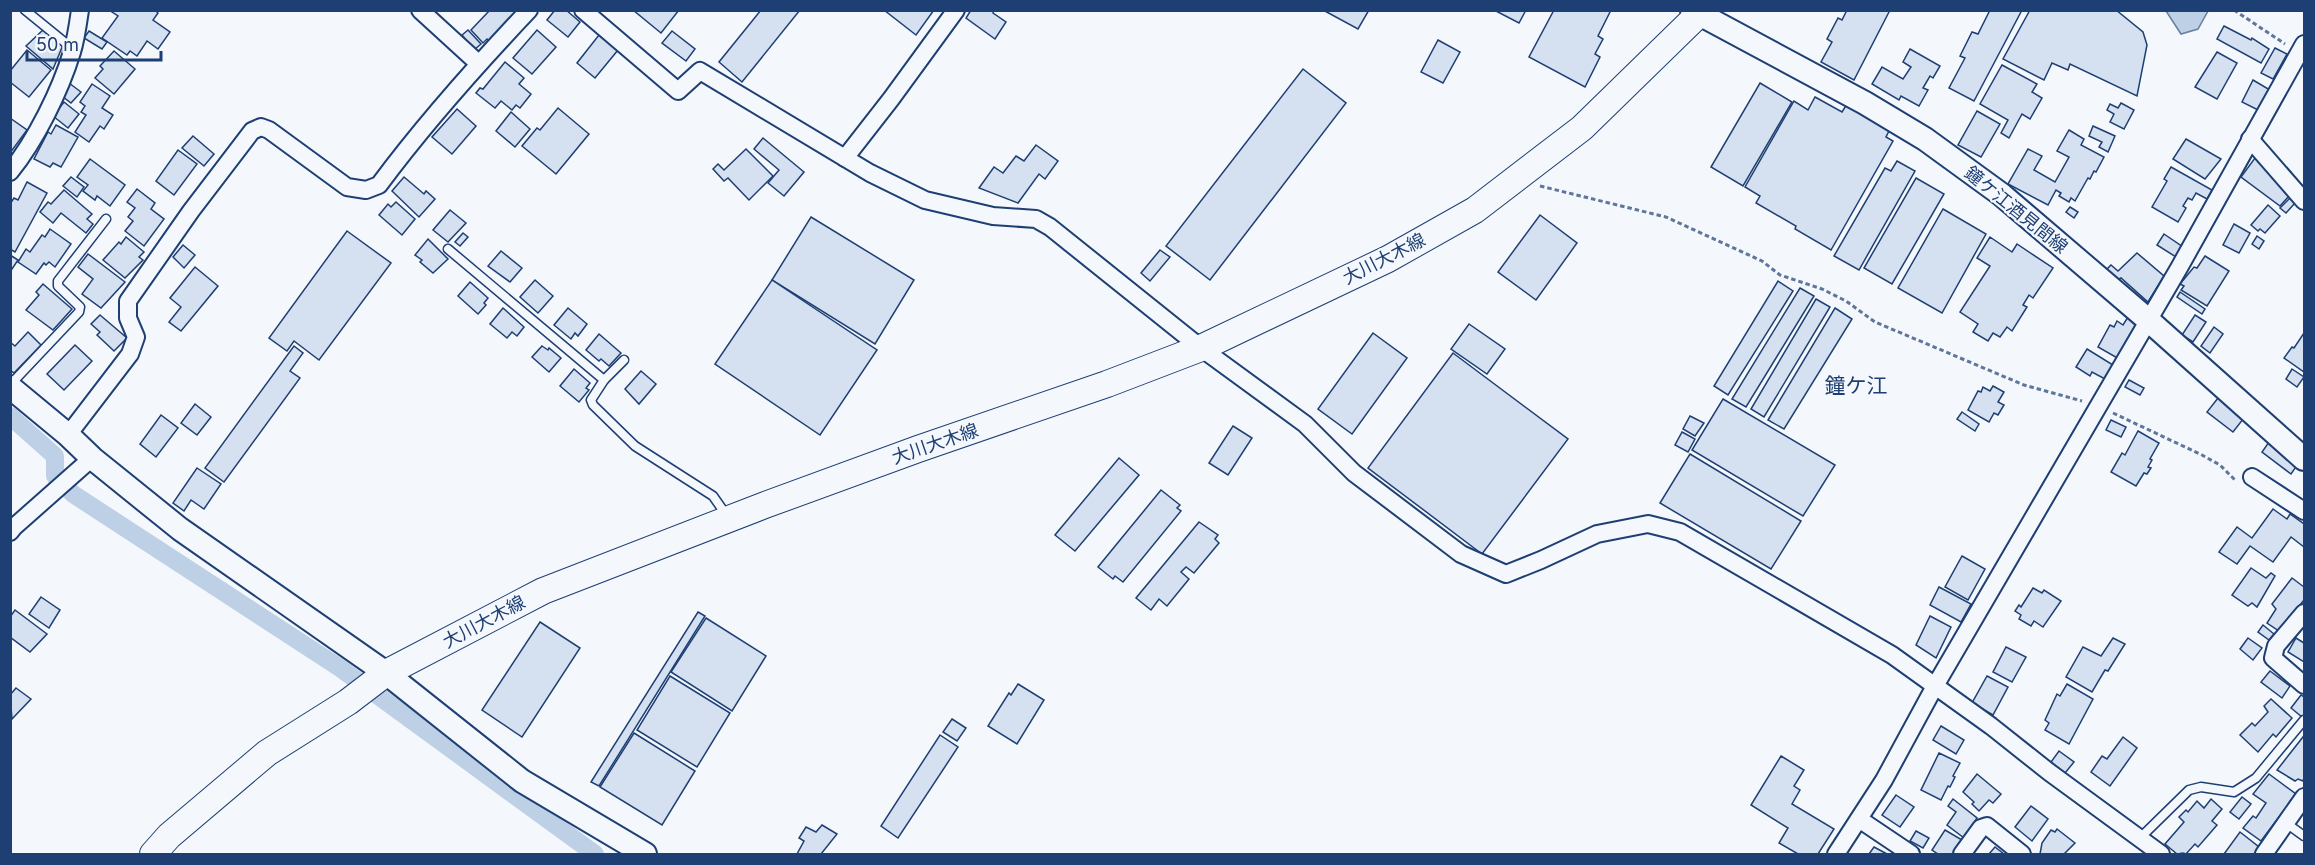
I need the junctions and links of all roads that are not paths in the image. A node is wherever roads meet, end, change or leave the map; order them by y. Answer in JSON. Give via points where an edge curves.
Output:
{"nodes":[{"id":1,"x":25,"y":10,"type":"edge"},
{"id":2,"x":80,"y":10,"type":"edge"},
{"id":3,"x":420,"y":10,"type":"edge"},
{"id":4,"x":529,"y":10,"type":"edge"},
{"id":5,"x":583,"y":10,"type":"edge"},
{"id":6,"x":956,"y":10,"type":"edge"},
{"id":7,"x":1699,"y":12,"type":"edge"},
{"id":8,"x":2302,"y":48,"type":"edge"},
{"id":9,"x":73,"y":49,"type":"junction"},
{"id":10,"x":478,"y":63,"type":"junction"},
{"id":11,"x":2250,"y":139,"type":"junction"},
{"id":12,"x":845,"y":158,"type":"junction"},
{"id":13,"x":10,"y":172,"type":"edge"},
{"id":14,"x":2304,"y":201,"type":"edge"},
{"id":15,"x":106,"y":219,"type":"dead end"},
{"id":16,"x":448,"y":249,"type":"dead end"},
{"id":17,"x":2147,"y":319,"type":"junction"},
{"id":18,"x":1202,"y":348,"type":"junction"},
{"id":19,"x":624,"y":360,"type":"dead end"},
{"id":20,"x":604,"y":380,"type":"junction"},
{"id":21,"x":10,"y":386,"type":"edge"},
{"id":22,"x":68,"y":435,"type":"junction"},
{"id":23,"x":92,"y":458,"type":"junction"},
{"id":24,"x":2304,"y":459,"type":"edge"},
{"id":25,"x":2252,"y":477,"type":"road end"},
{"id":26,"x":2304,"y":511,"type":"edge"},
{"id":27,"x":729,"y":519,"type":"junction"},
{"id":28,"x":10,"y":532,"type":"edge"},
{"id":29,"x":2304,"y":613,"type":"edge"},
{"id":30,"x":383,"y":676,"type":"junction"},
{"id":31,"x":1935,"y":686,"type":"junction"},
{"id":32,"x":2304,"y":686,"type":"edge"},
{"id":33,"x":2304,"y":720,"type":"edge"},
{"id":34,"x":2304,"y":797,"type":"edge"},
{"id":35,"x":1859,"y":819,"type":"junction"},
{"id":36,"x":2286,"y":823,"type":"junction"},
{"id":37,"x":2304,"y":836,"type":"edge"},
{"id":38,"x":2140,"y":838,"type":"junction"},
{"id":39,"x":2267,"y":853,"type":"edge"},
{"id":40,"x":153,"y":855,"type":"edge"},
{"id":41,"x":645,"y":855,"type":"edge"},
{"id":42,"x":1836,"y":855,"type":"edge"},
{"id":43,"x":1911,"y":855,"type":"edge"},
{"id":44,"x":1962,"y":855,"type":"edge"},
{"id":45,"x":2022,"y":855,"type":"edge"},
{"id":46,"x":2161,"y":855,"type":"edge"}],
"edges":[{"from":1,"to":9,"type":"lane"},
{"from":2,"to":9,"type":"street"},
{"from":3,"to":10,"type":"street"},
{"from":4,"to":10,"type":"street"},
{"from":5,"to":12,"type":"street","via":[[678,91],[700,71]]},
{"from":6,"to":12,"type":"street"},
{"from":7,"to":17,"type":"street","name":"鐘ケ江酒見間線","via":[[1925,140],[2002,195]]},
{"from":7,"to":18,"type":"main road","name":"大川大木線","via":[[1582,128],[1475,210],[1388,259]]},
{"from":8,"to":11,"type":"street"},
{"from":9,"to":13,"type":"street","via":[[45,115]]},
{"from":10,"to":22,"type":"street","via":[[379,185],[366,189],[347,187],[269,130],[261,127],[252,131],[128,301],[128,318],[136,337],[130,354]]},
{"from":11,"to":14,"type":"street"},
{"from":11,"to":17,"type":"street"},
{"from":12,"to":18,"type":"street","via":[[925,200],[993,216],[1036,219]]},
{"from":15,"to":21,"type":"lane","via":[[58,281],[58,286],[80,307],[79,312]]},
{"from":16,"to":20,"type":"lane"},
{"from":17,"to":24,"type":"street","name":"鐘ケ江酒見間線"},
{"from":17,"to":31,"type":"street"},
{"from":18,"to":27,"type":"main road","name":"大川大木線"},
{"from":18,"to":31,"type":"street","via":[[1305,424],[1354,473],[1461,554],[1506,574],[1597,534],[1648,524],[1680,532],[1831,618]]},
{"from":19,"to":20,"type":"lane"},
{"from":20,"to":27,"type":"lane","via":[[591,400],[593,405],[635,446],[713,496]]},
{"from":21,"to":22,"type":"street"},
{"from":22,"to":23,"type":"street"},
{"from":23,"to":28,"type":"street"},
{"from":23,"to":30,"type":"street","via":[[180,529]]},
{"from":25,"to":26,"type":"street"},
{"from":27,"to":30,"type":"main road","name":"大川大木線","via":[[543,591]]},
{"from":29,"to":32,"type":"street","via":[[2276,646],[2273,658]]},
{"from":30,"to":40,"type":"main road","name":"大川大木線","via":[[267,753],[168,836]]},
{"from":30,"to":41,"type":"street","via":[[522,781]]},
{"from":31,"to":35,"type":"street"},
{"from":31,"to":38,"type":"street"},
{"from":33,"to":38,"type":"lane","via":[[2256,778],[2234,792],[2201,787],[2189,790]]},
{"from":34,"to":36,"type":"street"},
{"from":35,"to":42,"type":"street"},
{"from":35,"to":43,"type":"street"},
{"from":36,"to":37,"type":"lane"},
{"from":36,"to":39,"type":"street"},
{"from":38,"to":46,"type":"street"},
{"from":44,"to":45,"type":"street","via":[[1981,828],[1987,826]]}]}
